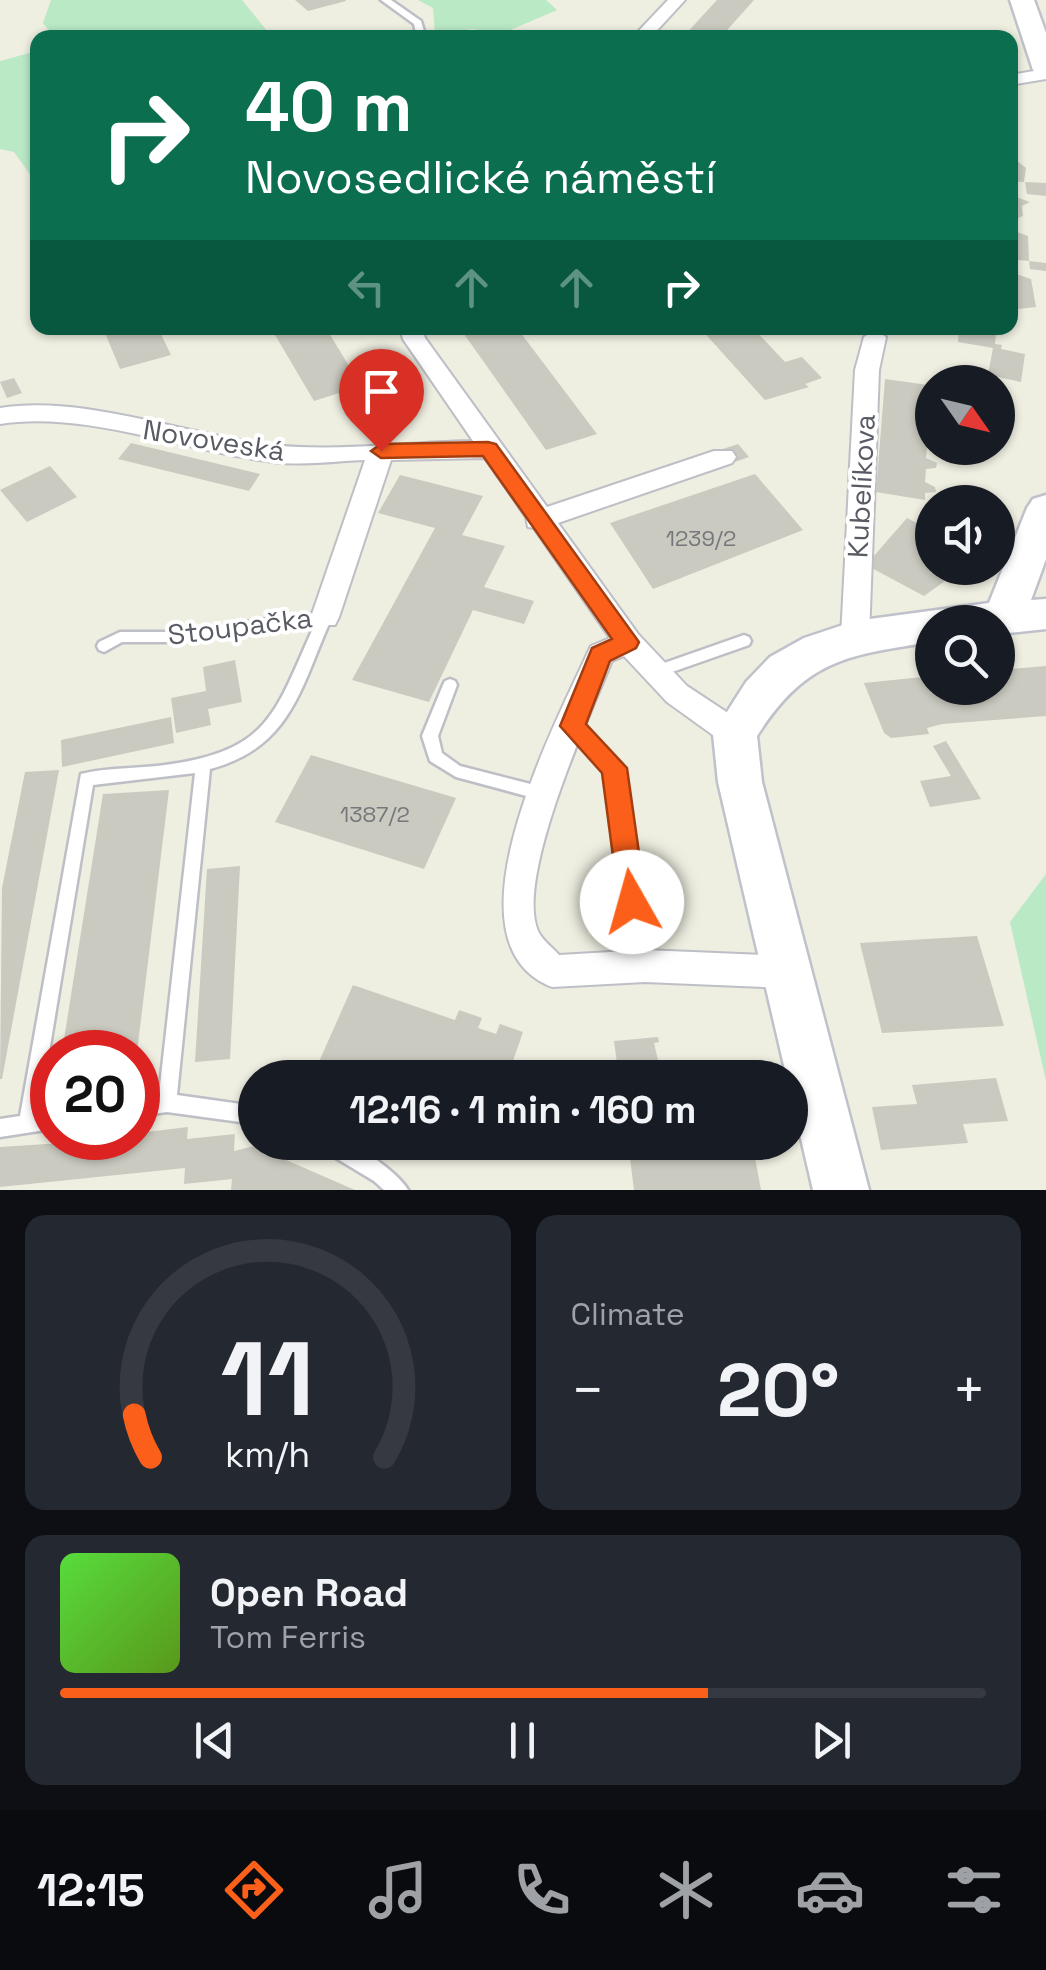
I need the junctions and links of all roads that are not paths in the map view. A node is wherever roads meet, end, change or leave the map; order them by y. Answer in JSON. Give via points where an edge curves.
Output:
{"nodes":[{"id":1,"x":385,"y":0,"type":"edge"},
{"id":2,"x":1022,"y":0,"type":"edge"},
{"id":3,"x":670,"y":2,"type":"edge"},
{"id":4,"x":420,"y":30,"type":"edge"},
{"id":5,"x":647,"y":30,"type":"edge"},
{"id":6,"x":1046,"y":72,"type":"edge"},
{"id":7,"x":1018,"y":78,"type":"edge"},
{"id":8,"x":413,"y":335,"type":"edge"},
{"id":9,"x":875,"y":336,"type":"dead end"},
{"id":10,"x":0,"y":416,"type":"edge"},
{"id":11,"x":488,"y":449,"type":"junction"},
{"id":12,"x":381,"y":451,"type":"junction"},
{"id":13,"x":723,"y":458,"type":"dead end"},
{"id":14,"x":1046,"y":508,"type":"edge"},
{"id":15,"x":537,"y":520,"type":"junction"},
{"id":16,"x":1009,"y":605,"type":"edge"},
{"id":17,"x":1046,"y":614,"type":"edge"},
{"id":18,"x":1015,"y":615,"type":"edge"},
{"id":19,"x":325,"y":616,"type":"junction"},
{"id":20,"x":915,"y":628,"type":"edge"},
{"id":21,"x":855,"y":637,"type":"junction"},
{"id":22,"x":744,"y":641,"type":"dead end"},
{"id":23,"x":628,"y":642,"type":"junction"},
{"id":24,"x":104,"y":646,"type":"dead end"},
{"id":25,"x":654,"y":673,"type":"junction"},
{"id":26,"x":450,"y":685,"type":"dead end"},
{"id":27,"x":572,"y":726,"type":"junction"},
{"id":28,"x":735,"y":734,"type":"junction"},
{"id":29,"x":202,"y":766,"type":"junction"},
{"id":30,"x":541,"y":793,"type":"junction"},
{"id":31,"x":645,"y":966,"type":"junction"},
{"id":32,"x":786,"y":972,"type":"junction"},
{"id":33,"x":166,"y":1103,"type":"junction"},
{"id":34,"x":160,"y":1104,"type":"edge"},
{"id":35,"x":238,"y":1113,"type":"edge"},
{"id":36,"x":28,"y":1124,"type":"joint"},
{"id":37,"x":0,"y":1128,"type":"edge"},
{"id":38,"x":357,"y":1160,"type":"edge"},
{"id":39,"x":398,"y":1190,"type":"edge"},
{"id":40,"x":841,"y":1190,"type":"edge"}],
"edges":[{"from":1,"to":4,"type":"lane"},
{"from":2,"to":6,"type":"street"},
{"from":3,"to":5,"type":"street"},
{"from":6,"to":7,"type":"street"},
{"from":8,"to":11,"type":"street"},
{"from":9,"to":21,"type":"street","name":"Kubelíkova","via":[[867,370]]},
{"from":10,"to":12,"type":"street","name":"Novoveská","via":[[117,423],[274,454]]},
{"from":11,"to":12,"type":"street","name":"Novoveská"},
{"from":11,"to":15,"type":"street"},
{"from":12,"to":19,"type":"street","name":"Stoupačka"},
{"from":13,"to":15,"type":"street"},
{"from":14,"to":16,"type":"street"},
{"from":15,"to":23,"type":"street"},
{"from":17,"to":18,"type":"street"},
{"from":19,"to":24,"type":"lane","name":"Stoupačka","via":[[120,637]]},
{"from":19,"to":29,"type":"lane","via":[[279,717],[251,745]]},
{"from":20,"to":21,"type":"street"},
{"from":21,"to":28,"type":"street","via":[[785,669]]},
{"from":22,"to":25,"type":"lane"},
{"from":23,"to":25,"type":"street"},
{"from":23,"to":27,"type":"street","via":[[601,654]]},
{"from":25,"to":28,"type":"street"},
{"from":26,"to":30,"type":"lane","via":[[430,736],[435,757],[456,771]]},
{"from":27,"to":30,"type":"street"},
{"from":27,"to":31,"type":"lane","via":[[614,768]]},
{"from":28,"to":32,"type":"street","via":[[740,782]]},
{"from":29,"to":33,"type":"lane"},
{"from":29,"to":36,"type":"lane","via":[[86,778]]},
{"from":30,"to":31,"type":"street","via":[[517,904],[522,938],[552,971]]},
{"from":31,"to":32,"type":"street"},
{"from":32,"to":40,"type":"street"},
{"from":33,"to":34,"type":"lane"},
{"from":33,"to":35,"type":"lane"},
{"from":36,"to":37,"type":"lane"},
{"from":38,"to":39,"type":"lane"}]}
